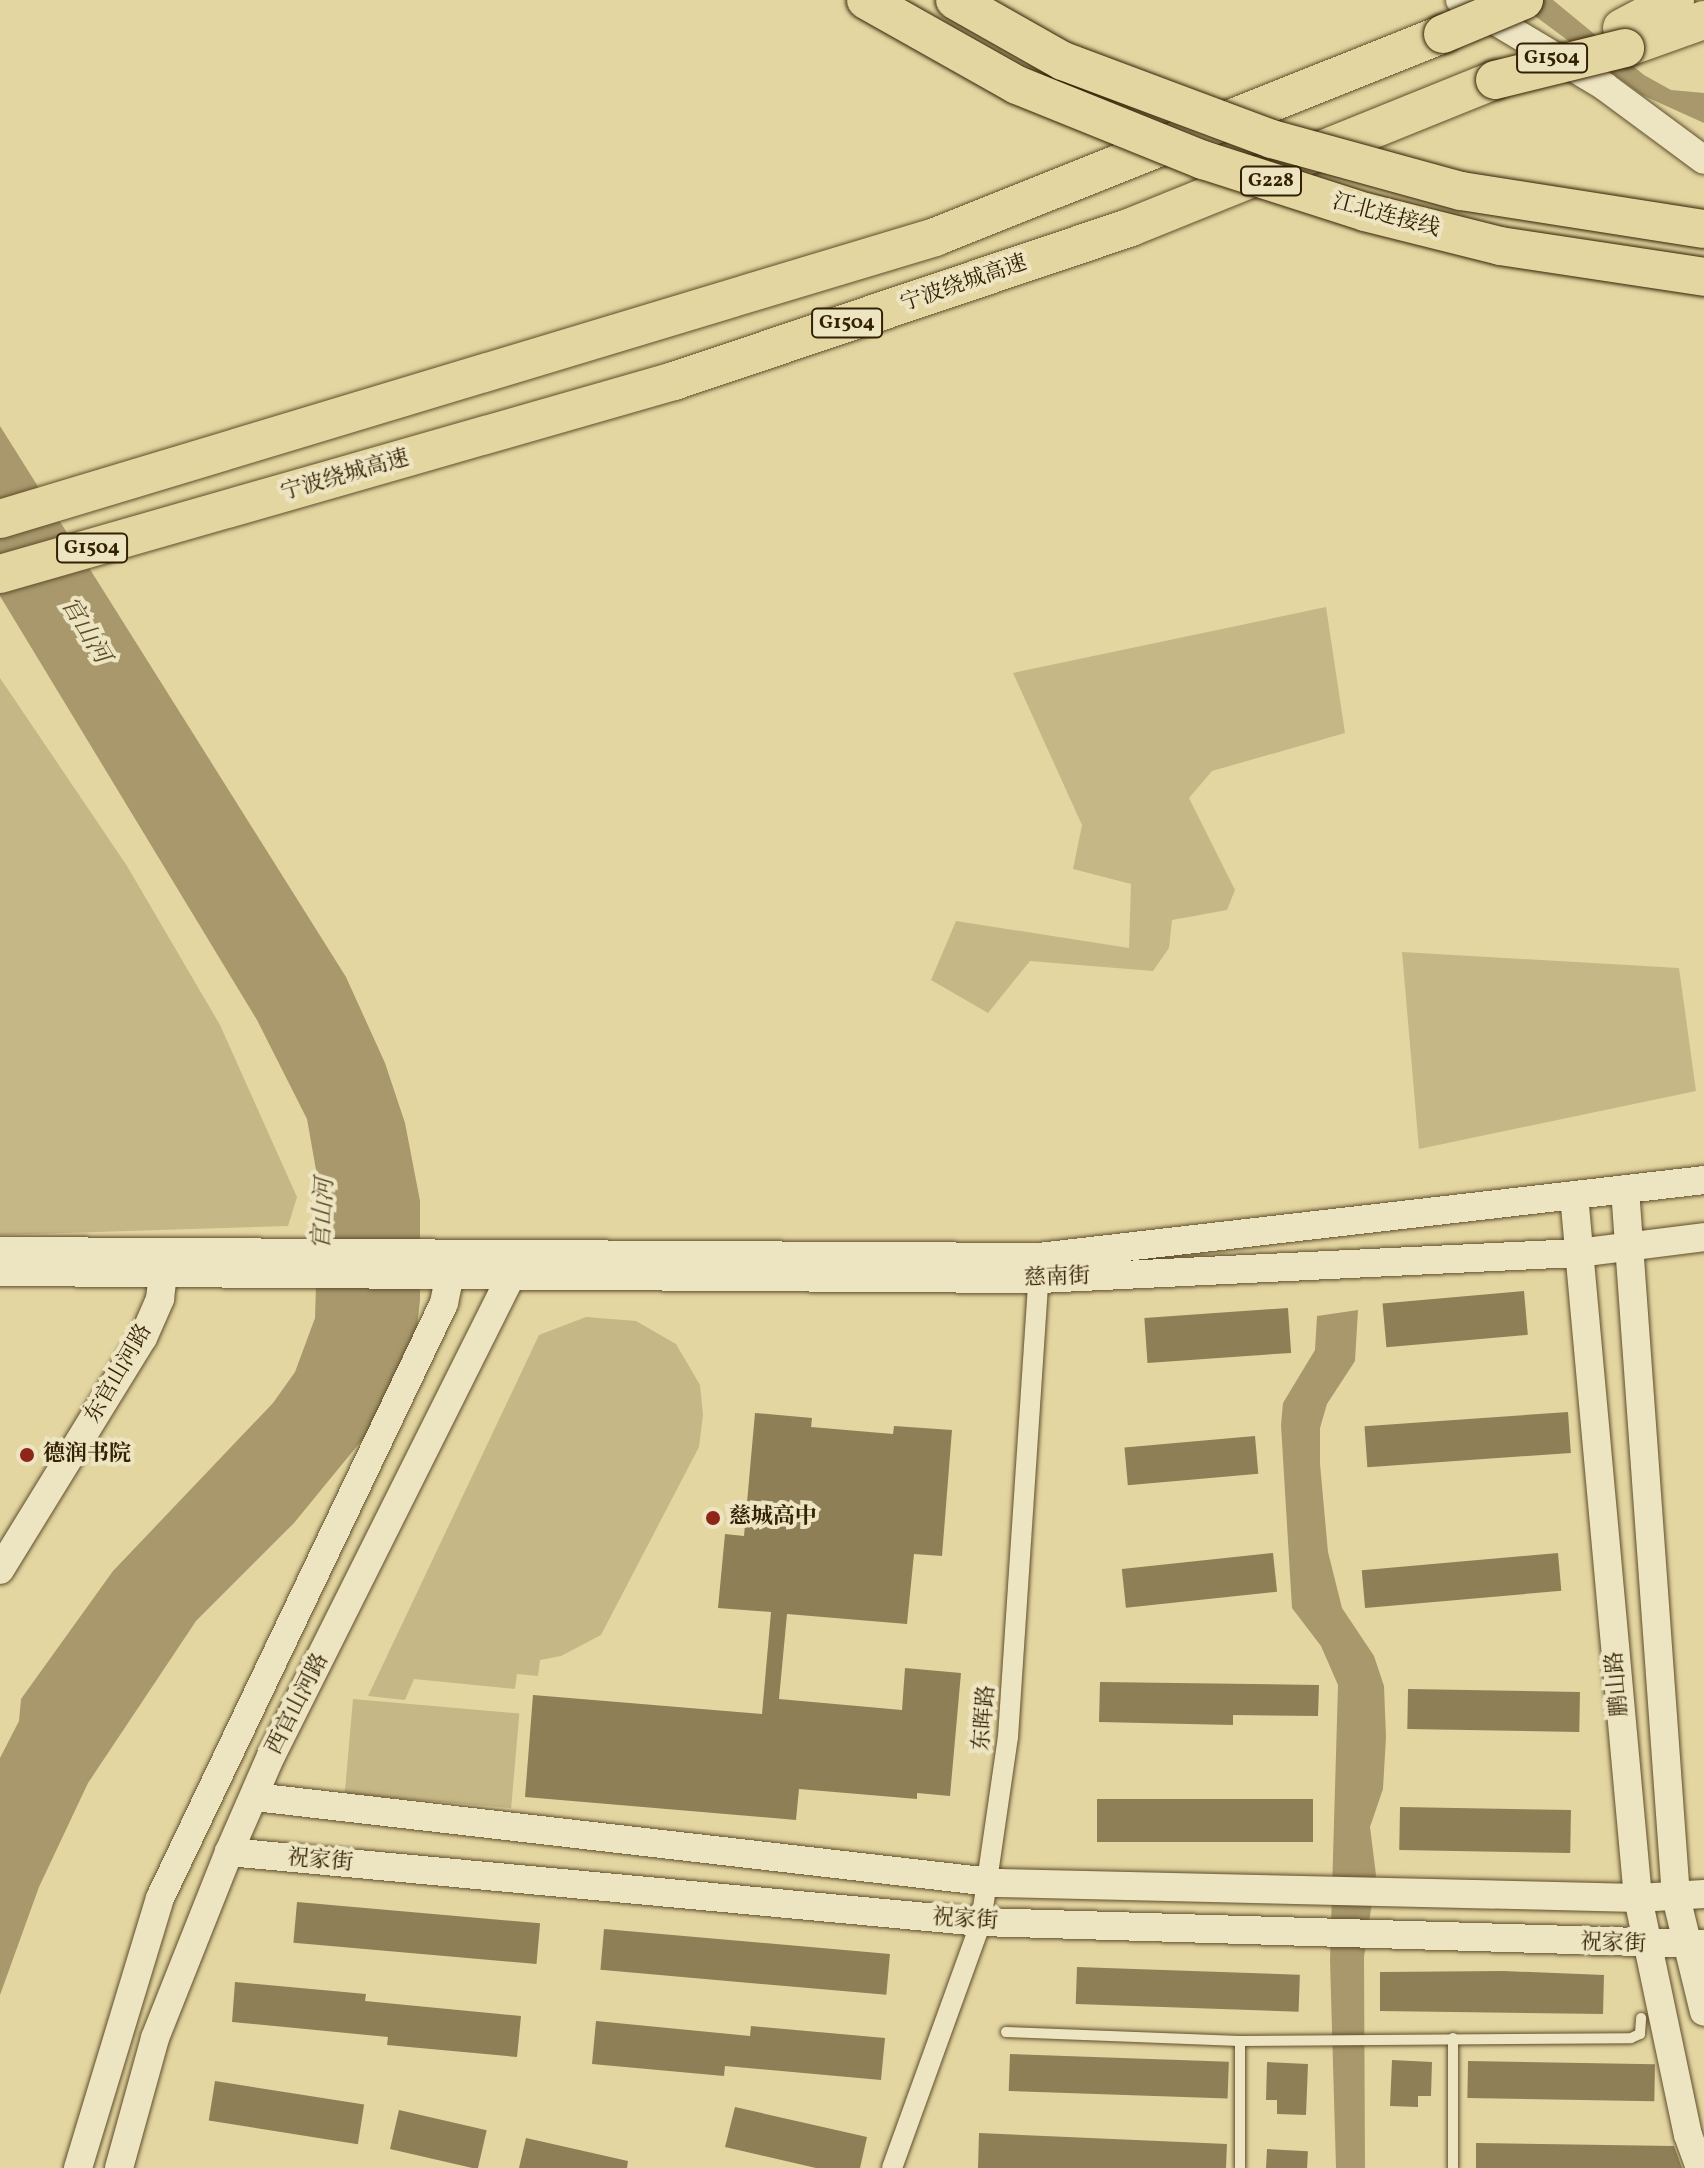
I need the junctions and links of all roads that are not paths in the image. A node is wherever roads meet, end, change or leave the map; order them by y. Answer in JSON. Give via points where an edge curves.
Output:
{"nodes":[{"id":1,"x":866,"y":0,"type":"edge"},
{"id":2,"x":955,"y":0,"type":"edge"},
{"id":3,"x":1460,"y":0,"type":"edge"},
{"id":4,"x":1524,"y":0,"type":"edge"},
{"id":5,"x":1675,"y":0,"type":"edge"},
{"id":6,"x":1704,"y":20,"type":"edge"},
{"id":7,"x":1617,"y":42,"type":"junction"},
{"id":8,"x":1704,"y":160,"type":"edge"},
{"id":9,"x":1704,"y":229,"type":"edge"},
{"id":10,"x":1704,"y":277,"type":"edge"},
{"id":11,"x":0,"y":519,"type":"edge"},
{"id":12,"x":0,"y":574,"type":"edge"},
{"id":13,"x":1704,"y":1180,"type":"edge"},
{"id":14,"x":1625,"y":1189,"type":"junction"},
{"id":15,"x":1574,"y":1195,"type":"junction"},
{"id":16,"x":1704,"y":1237,"type":"edge"},
{"id":17,"x":1629,"y":1248,"type":"junction"},
{"id":18,"x":0,"y":1251,"type":"edge"},
{"id":19,"x":1578,"y":1253,"type":"junction"},
{"id":20,"x":165,"y":1262,"type":"junction"},
{"id":21,"x":452,"y":1266,"type":"junction"},
{"id":22,"x":512,"y":1266,"type":"junction"},
{"id":23,"x":1039,"y":1268,"type":"junction"},
{"id":24,"x":0,"y":1272,"type":"edge"},
{"id":25,"x":0,"y":1570,"type":"edge"},
{"id":26,"x":255,"y":1797,"type":"junction"},
{"id":27,"x":229,"y":1852,"type":"junction"},
{"id":28,"x":987,"y":1881,"type":"junction"},
{"id":29,"x":1704,"y":1894,"type":"edge"},
{"id":30,"x":1676,"y":1897,"type":"junction"},
{"id":31,"x":1638,"y":1898,"type":"junction"},
{"id":32,"x":981,"y":1922,"type":"junction"},
{"id":33,"x":1696,"y":1944,"type":"edge"},
{"id":34,"x":1649,"y":1946,"type":"junction"},
{"id":35,"x":1704,"y":2012,"type":"edge"},
{"id":36,"x":1641,"y":2018,"type":"dead end"},
{"id":37,"x":1006,"y":2032,"type":"dead end"},
{"id":38,"x":1453,"y":2038,"type":"junction"},
{"id":39,"x":1240,"y":2041,"type":"junction"},
{"id":40,"x":78,"y":2168,"type":"edge"},
{"id":41,"x":119,"y":2168,"type":"edge"},
{"id":42,"x":892,"y":2168,"type":"edge"},
{"id":43,"x":1240,"y":2168,"type":"edge"},
{"id":44,"x":1453,"y":2168,"type":"edge"},
{"id":45,"x":1700,"y":2168,"type":"edge"}],
"edges":[{"from":1,"to":10,"type":"highway","name":"江北连接线","number":"G228","bridge":true,"via":[[1017,85],[1203,160],[1365,212],[1500,246]]},
{"from":2,"to":9,"type":"highway","name":"江北连接线","number":"G228","bridge":true,"via":[[1063,61],[1272,139],[1461,191]]},
{"from":3,"to":8,"type":"street","via":[[1604,86]]},
{"from":4,"to":11,"type":"highway","number":"G1504","bridge":true,"via":[[935,237]]},
{"from":5,"to":7,"type":"highway","number":"G1504"},
{"from":6,"to":7,"type":"highway"},
{"from":7,"to":12,"type":"highway","name":"宁波绕城高速","number":"G1504","bridge":true,"via":[[1495,80],[1131,227],[704,372]]},
{"from":13,"to":14,"type":"street","name":"慈南街"},
{"from":14,"to":15,"type":"street","name":"慈南街"},
{"from":14,"to":17,"type":"street","name":"鹏山路"},
{"from":15,"to":19,"type":"street","name":"鹏山路"},
{"from":15,"to":23,"type":"street","name":"慈南街"},
{"from":16,"to":17,"type":"street","name":"慈南街"},
{"from":17,"to":19,"type":"street","name":"慈南街"},
{"from":17,"to":30,"type":"street","name":"鹏山路"},
{"from":18,"to":20,"type":"street"},
{"from":19,"to":23,"type":"street","name":"慈南街"},
{"from":19,"to":31,"type":"street","name":"鹏山路"},
{"from":20,"to":21,"type":"street","name":"慈南街"},
{"from":20,"to":24,"type":"street"},
{"from":20,"to":25,"type":"street","name":"东官山河路","via":[[143,1338]]},
{"from":21,"to":22,"type":"street","name":"慈南街"},
{"from":21,"to":40,"type":"street","name":"西官山河路","via":[[438,1317],[160,1898]]},
{"from":22,"to":23,"type":"street","name":"慈南街"},
{"from":22,"to":26,"type":"street","name":"西官山河路"},
{"from":23,"to":28,"type":"street","name":"东晖路","via":[[1008,1737]]},
{"from":26,"to":27,"type":"street","name":"西官山河路"},
{"from":26,"to":28,"type":"street","name":"祝家街"},
{"from":27,"to":32,"type":"street","name":"祝家街"},
{"from":27,"to":41,"type":"street","name":"西官山河路","via":[[155,2038]]},
{"from":28,"to":31,"type":"street","name":"祝家街"},
{"from":28,"to":32,"type":"street","name":"东晖路"},
{"from":29,"to":30,"type":"street","name":"祝家街"},
{"from":30,"to":31,"type":"street","name":"祝家街"},
{"from":30,"to":33,"type":"street","name":"鹏山路"},
{"from":31,"to":34,"type":"street","name":"鹏山路"},
{"from":32,"to":34,"type":"street","name":"祝家街"},
{"from":32,"to":42,"type":"street","name":"东晖路"},
{"from":33,"to":34,"type":"street","name":"祝家街"},
{"from":33,"to":35,"type":"street","name":"鹏山路"},
{"from":34,"to":45,"type":"street","name":"鹏山路","via":[[1688,2135]]},
{"from":36,"to":38,"type":"lane","via":[[1640,2034],[1631,2038]]},
{"from":37,"to":39,"type":"lane"},
{"from":38,"to":39,"type":"lane"},
{"from":38,"to":44,"type":"lane"},
{"from":39,"to":43,"type":"lane"}]}
